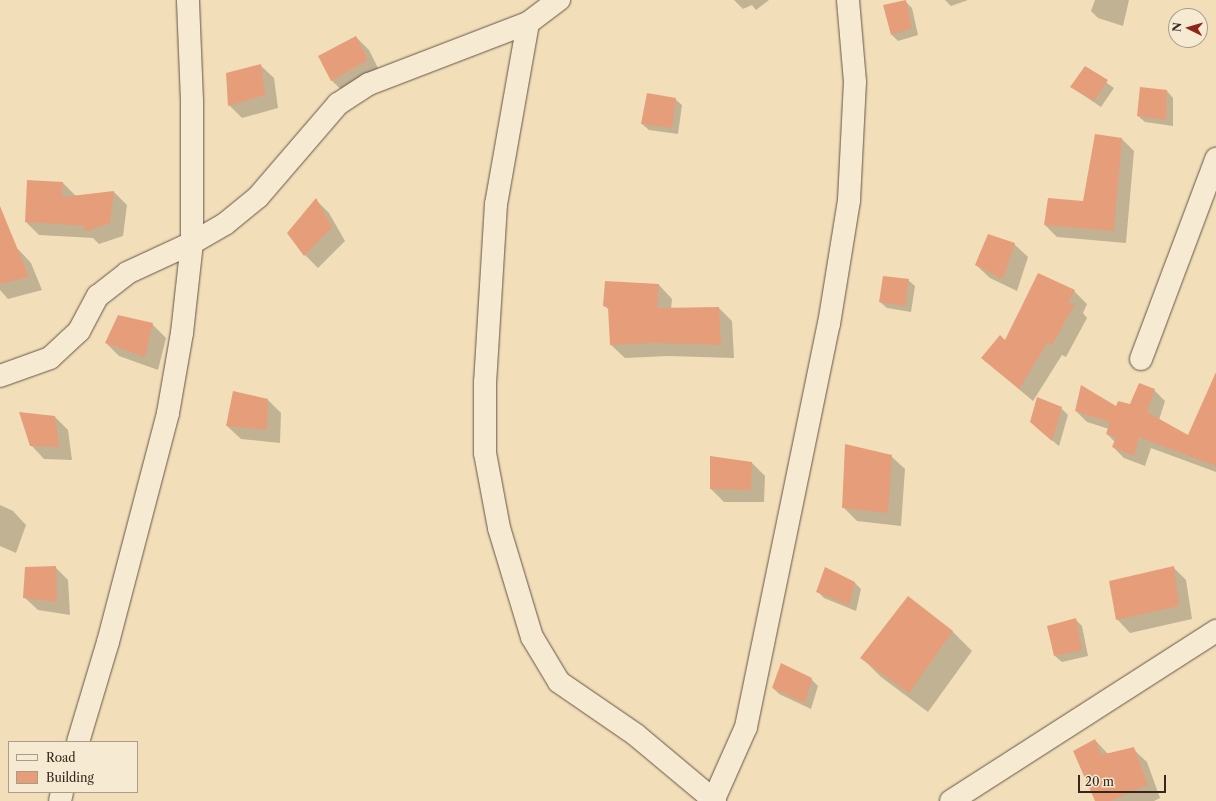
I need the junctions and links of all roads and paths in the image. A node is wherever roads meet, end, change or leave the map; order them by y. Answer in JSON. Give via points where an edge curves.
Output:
{"nodes":[{"id":1,"x":188,"y":0,"type":"edge"},
{"id":2,"x":559,"y":0,"type":"edge"},
{"id":3,"x":848,"y":0,"type":"edge"},
{"id":4,"x":528,"y":23,"type":"junction"},
{"id":5,"x":1216,"y":160,"type":"edge"},
{"id":6,"x":192,"y":243,"type":"junction"},
{"id":7,"x":1141,"y":358,"type":"dead end"},
{"id":8,"x":0,"y":376,"type":"edge"},
{"id":9,"x":1216,"y":631,"type":"edge"},
{"id":10,"x":78,"y":741,"type":"edge"},
{"id":11,"x":715,"y":800,"type":"edge"},
{"id":12,"x":951,"y":801,"type":"edge"}],
"edges":[{"from":1,"to":6,"type":"street","via":[[192,101]]},
{"from":2,"to":4,"type":"street"},
{"from":3,"to":11,"type":"street","via":[[855,82],[849,200],[829,324],[746,727]]},
{"from":4,"to":6,"type":"street","via":[[369,84],[338,104],[258,197],[225,224]]},
{"from":4,"to":11,"type":"street","via":[[496,204],[485,382],[485,453],[499,528],[532,637],[559,682],[636,735]]},
{"from":5,"to":7,"type":"street"},
{"from":6,"to":8,"type":"street","via":[[127,273],[98,296],[79,331],[50,358]]},
{"from":6,"to":10,"type":"street","via":[[182,333],[168,413],[108,642]]},
{"from":9,"to":12,"type":"street"}]}
